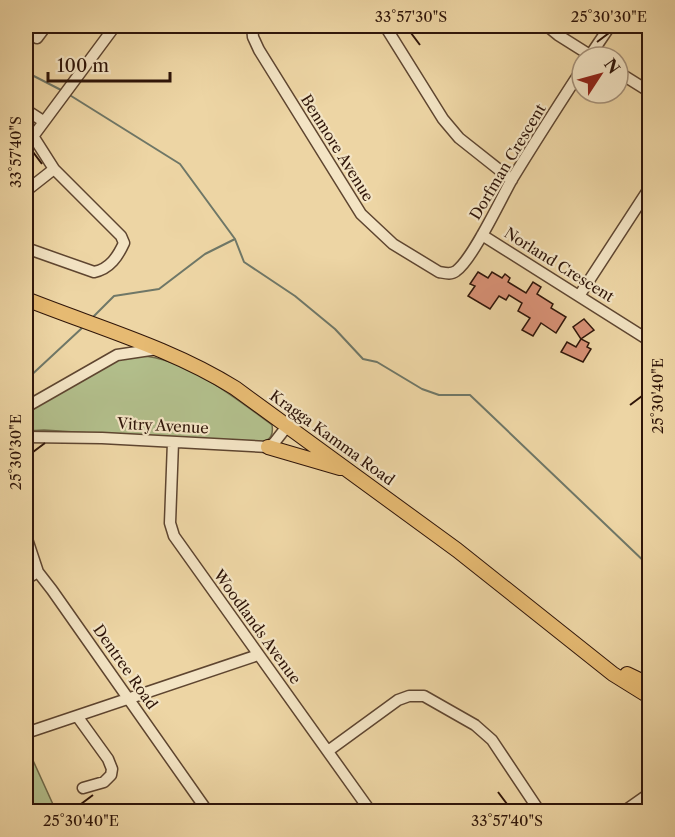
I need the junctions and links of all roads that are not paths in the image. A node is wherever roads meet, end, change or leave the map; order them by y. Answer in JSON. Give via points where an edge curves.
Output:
{"nodes":[{"id":1,"x":46,"y":26,"type":"edge"},
{"id":2,"x":115,"y":26,"type":"edge"},
{"id":3,"x":252,"y":26,"type":"edge"},
{"id":4,"x":385,"y":26,"type":"edge"},
{"id":5,"x":547,"y":26,"type":"edge"},
{"id":6,"x":610,"y":26,"type":"edge"},
{"id":7,"x":37,"y":38,"type":"dead end"},
{"id":8,"x":574,"y":45,"type":"edge"},
{"id":9,"x":598,"y":45,"type":"edge"},
{"id":10,"x":630,"y":80,"type":"edge"},
{"id":11,"x":570,"y":88,"type":"edge"},
{"id":12,"x":650,"y":92,"type":"edge"},
{"id":13,"x":26,"y":112,"type":"edge"},
{"id":14,"x":45,"y":117,"type":"junction"},
{"id":15,"x":33,"y":136,"type":"junction"},
{"id":16,"x":26,"y":146,"type":"edge"},
{"id":17,"x":54,"y":169,"type":"junction"},
{"id":18,"x":512,"y":180,"type":"junction"},
{"id":19,"x":650,"y":187,"type":"edge"},
{"id":20,"x":26,"y":191,"type":"edge"},
{"id":21,"x":482,"y":235,"type":"junction"},
{"id":22,"x":26,"y":248,"type":"edge"},
{"id":23,"x":458,"y":270,"type":"joint"},
{"id":24,"x":579,"y":296,"type":"junction"},
{"id":25,"x":26,"y":299,"type":"edge"},
{"id":26,"x":650,"y":341,"type":"edge"},
{"id":27,"x":158,"y":349,"type":"junction"},
{"id":28,"x":26,"y":406,"type":"edge"},
{"id":29,"x":288,"y":425,"type":"junction"},
{"id":30,"x":26,"y":437,"type":"edge"},
{"id":31,"x":173,"y":442,"type":"junction"},
{"id":32,"x":267,"y":447,"type":"junction"},
{"id":33,"x":348,"y":470,"type":"junction"},
{"id":34,"x":26,"y":536,"type":"edge"},
{"id":35,"x":38,"y":572,"type":"junction"},
{"id":36,"x":26,"y":579,"type":"edge"},
{"id":37,"x":258,"y":655,"type":"junction"},
{"id":38,"x":590,"y":656,"type":"junction"},
{"id":39,"x":650,"y":684,"type":"edge"},
{"id":40,"x":650,"y":697,"type":"edge"},
{"id":41,"x":129,"y":698,"type":"junction"},
{"id":42,"x":77,"y":716,"type":"junction"},
{"id":43,"x":26,"y":733,"type":"edge"},
{"id":44,"x":328,"y":751,"type":"junction"},
{"id":45,"x":83,"y":788,"type":"dead end"},
{"id":46,"x":650,"y":793,"type":"edge"},
{"id":47,"x":208,"y":812,"type":"edge"},
{"id":48,"x":371,"y":812,"type":"edge"},
{"id":49,"x":540,"y":812,"type":"edge"},
{"id":50,"x":623,"y":812,"type":"edge"}],
"edges":[{"from":1,"to":7,"type":"street"},
{"from":2,"to":14,"type":"street"},
{"from":3,"to":23,"type":"street","name":"Benmore Avenue","via":[[259,50],[361,214],[393,244],[439,272]]},
{"from":4,"to":18,"type":"street","via":[[442,119],[459,138]]},
{"from":5,"to":8,"type":"street"},
{"from":6,"to":9,"type":"street"},
{"from":10,"to":12,"type":"street"},
{"from":11,"to":18,"type":"street","name":"Dorfman Crescent"},
{"from":13,"to":14,"type":"street"},
{"from":14,"to":15,"type":"street"},
{"from":15,"to":16,"type":"street"},
{"from":15,"to":17,"type":"street"},
{"from":17,"to":20,"type":"street"},
{"from":17,"to":22,"type":"street","via":[[124,243],[105,269],[94,272]]},
{"from":18,"to":21,"type":"street","name":"Dorfman Crescent"},
{"from":19,"to":24,"type":"street"},
{"from":21,"to":23,"type":"street","name":"Dorfman Crescent"},
{"from":21,"to":24,"type":"street","name":"Norland Crescent"},
{"from":24,"to":26,"type":"street","name":"Norland Crescent"},
{"from":25,"to":27,"type":"main road","name":"Kragga Kamma Road"},
{"from":27,"to":28,"type":"street","via":[[117,355]]},
{"from":27,"to":29,"type":"main road","name":"Kragga Kamma Road","via":[[218,377]]},
{"from":29,"to":32,"type":"street"},
{"from":29,"to":33,"type":"main road","name":"Kragga Kamma Road"},
{"from":30,"to":31,"type":"street","name":"Vitry Avenue"},
{"from":31,"to":32,"type":"street","name":"Vitry Avenue"},
{"from":31,"to":37,"type":"street","name":"Woodlands Avenue","via":[[171,530]]},
{"from":32,"to":33,"type":"main road"},
{"from":33,"to":38,"type":"main road","name":"Kragga Kamma Road"},
{"from":34,"to":35,"type":"street","name":"Dentree Road"},
{"from":35,"to":36,"type":"street"},
{"from":35,"to":41,"type":"street","name":"Dentree Road"},
{"from":37,"to":41,"type":"street"},
{"from":37,"to":44,"type":"street","name":"Woodlands Avenue"},
{"from":38,"to":39,"type":"main road","name":"Kragga Kamma Road"},
{"from":38,"to":40,"type":"main road","name":"Kragga Kamma Road"},
{"from":41,"to":42,"type":"street"},
{"from":41,"to":47,"type":"street","name":"Dentree Road"},
{"from":42,"to":43,"type":"street"},
{"from":42,"to":45,"type":"street","via":[[112,769],[104,782]]},
{"from":44,"to":48,"type":"street","name":"Woodlands Avenue"},
{"from":44,"to":49,"type":"street","via":[[398,700],[424,696],[475,725],[492,740]]},
{"from":46,"to":50,"type":"street"}]}
